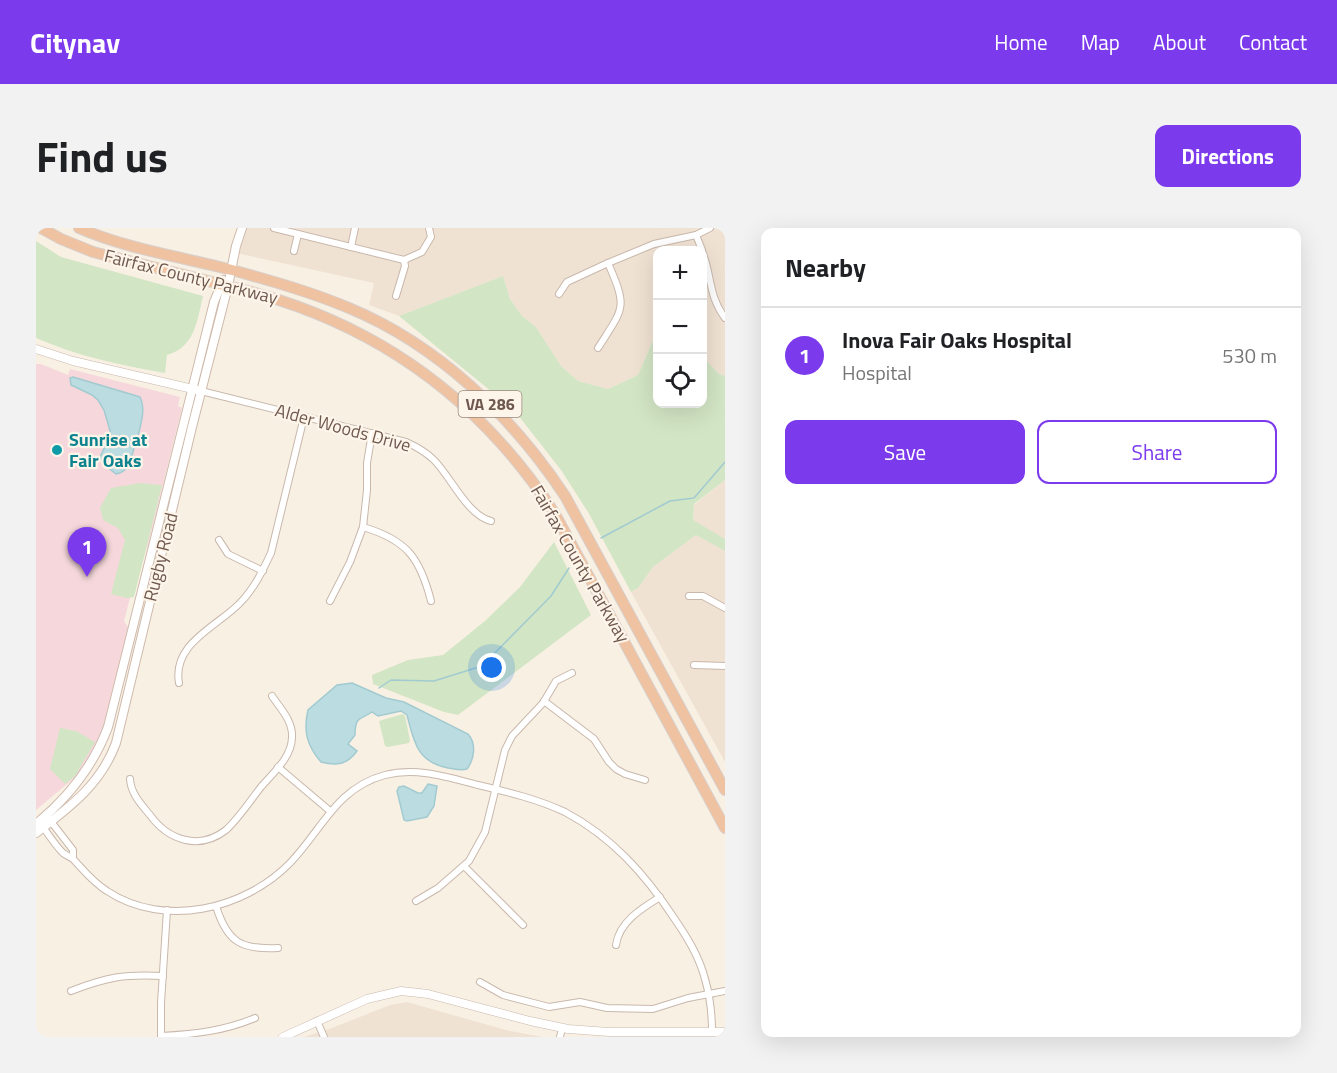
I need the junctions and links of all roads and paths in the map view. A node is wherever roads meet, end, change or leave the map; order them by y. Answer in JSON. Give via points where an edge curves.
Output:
{"nodes":[{"id":1,"x":41,"y":228,"type":"edge"},
{"id":2,"x":79,"y":228,"type":"edge"},
{"id":3,"x":242,"y":228,"type":"edge"},
{"id":4,"x":274,"y":228,"type":"edge"},
{"id":5,"x":355,"y":228,"type":"edge"},
{"id":6,"x":429,"y":228,"type":"edge"},
{"id":7,"x":710,"y":228,"type":"edge"},
{"id":8,"x":298,"y":234,"type":"junction"},
{"id":9,"x":696,"y":235,"type":"junction"},
{"id":10,"x":700,"y":246,"type":"edge"},
{"id":11,"x":351,"y":247,"type":"junction"},
{"id":12,"x":294,"y":251,"type":"dead end"},
{"id":13,"x":404,"y":260,"type":"junction"},
{"id":14,"x":608,"y":264,"type":"junction"},
{"id":15,"x":707,"y":265,"type":"edge"},
{"id":16,"x":231,"y":270,"type":"junction"},
{"id":17,"x":224,"y":285,"type":"junction"},
{"id":18,"x":560,"y":294,"type":"dead end"},
{"id":19,"x":396,"y":296,"type":"dead end"},
{"id":20,"x":725,"y":318,"type":"edge"},
{"id":21,"x":598,"y":348,"type":"dead end"},
{"id":22,"x":36,"y":349,"type":"edge"},
{"id":23,"x":196,"y":390,"type":"junction"},
{"id":24,"x":304,"y":417,"type":"junction"},
{"id":25,"x":372,"y":434,"type":"junction"},
{"id":26,"x":491,"y":521,"type":"dead end"},
{"id":27,"x":363,"y":527,"type":"junction"},
{"id":28,"x":219,"y":540,"type":"dead end"},
{"id":29,"x":263,"y":571,"type":"junction"},
{"id":30,"x":688,"y":596,"type":"dead end"},
{"id":31,"x":330,"y":601,"type":"dead end"},
{"id":32,"x":431,"y":601,"type":"dead end"},
{"id":33,"x":725,"y":608,"type":"edge"},
{"id":34,"x":694,"y":665,"type":"dead end"},
{"id":35,"x":725,"y":666,"type":"edge"},
{"id":36,"x":572,"y":673,"type":"dead end"},
{"id":37,"x":179,"y":683,"type":"dead end"},
{"id":38,"x":272,"y":696,"type":"dead end"},
{"id":39,"x":544,"y":701,"type":"junction"},
{"id":40,"x":278,"y":767,"type":"junction"},
{"id":41,"x":130,"y":780,"type":"dead end"},
{"id":42,"x":645,"y":780,"type":"dead end"},
{"id":43,"x":496,"y":789,"type":"junction"},
{"id":44,"x":725,"y":790,"type":"edge"},
{"id":45,"x":330,"y":811,"type":"junction"},
{"id":46,"x":42,"y":824,"type":"edge"},
{"id":47,"x":725,"y":828,"type":"edge"},
{"id":48,"x":465,"y":867,"type":"junction"},
{"id":49,"x":660,"y":897,"type":"junction"},
{"id":50,"x":416,"y":901,"type":"dead end"},
{"id":51,"x":216,"y":906,"type":"junction"},
{"id":52,"x":167,"y":910,"type":"junction"},
{"id":53,"x":523,"y":925,"type":"dead end"},
{"id":54,"x":616,"y":945,"type":"dead end"},
{"id":55,"x":278,"y":948,"type":"dead end"},
{"id":56,"x":163,"y":976,"type":"junction"},
{"id":57,"x":480,"y":982,"type":"dead end"},
{"id":58,"x":71,"y":991,"type":"dead end"},
{"id":59,"x":725,"y":991,"type":"edge"},
{"id":60,"x":709,"y":993,"type":"junction"},
{"id":61,"x":255,"y":1018,"type":"dead end"},
{"id":62,"x":317,"y":1022,"type":"junction"},
{"id":63,"x":562,"y":1028,"type":"junction"},
{"id":64,"x":712,"y":1032,"type":"junction"},
{"id":65,"x":725,"y":1032,"type":"edge"},
{"id":66,"x":161,"y":1037,"type":"edge"},
{"id":67,"x":283,"y":1037,"type":"edge"},
{"id":68,"x":324,"y":1037,"type":"edge"},
{"id":69,"x":560,"y":1037,"type":"edge"}],
"edges":[{"from":1,"to":17,"type":"highway","name":"Fairfax County Parkway","number":"VA 286","via":[[93,252]]},
{"from":2,"to":16,"type":"highway","name":"Fairfax County Parkway","number":"VA 286"},
{"from":3,"to":16,"type":"main road","name":"Rugby Road"},
{"from":4,"to":8,"type":"street"},
{"from":5,"to":11,"type":"street"},
{"from":6,"to":13,"type":"street","via":[[431,237],[422,252]]},
{"from":7,"to":9,"type":"street"},
{"from":8,"to":11,"type":"street"},
{"from":8,"to":12,"type":"street"},
{"from":9,"to":10,"type":"street"},
{"from":9,"to":14,"type":"street","via":[[654,244]]},
{"from":11,"to":13,"type":"street"},
{"from":13,"to":19,"type":"street"},
{"from":14,"to":18,"type":"street","via":[[567,282]]},
{"from":14,"to":21,"type":"street","via":[[621,293],[621,306]]},
{"from":15,"to":20,"type":"street","via":[[711,292]]},
{"from":16,"to":17,"type":"main road","name":"Rugby Road"},
{"from":16,"to":44,"type":"highway","name":"Fairfax County Parkway","number":"VA 286","via":[[318,296],[385,326],[447,367],[506,421],[539,458],[581,522]]},
{"from":17,"to":23,"type":"main road","name":"Rugby Road"},
{"from":17,"to":47,"type":"highway","name":"Fairfax County Parkway","number":"VA 286","via":[[285,301],[374,340],[438,382],[494,433],[555,513]]},
{"from":22,"to":23,"type":"street"},
{"from":23,"to":24,"type":"street","name":"Alder Woods Drive"},
{"from":23,"to":46,"type":"main road","name":"Rugby Road","via":[[108,727],[84,774]]},
{"from":23,"to":46,"type":"main road","name":"Rugby Road","via":[[116,743],[92,786],[73,805]]},
{"from":24,"to":25,"type":"street","name":"Alder Woods Drive"},
{"from":24,"to":29,"type":"street","via":[[271,553]]},
{"from":25,"to":26,"type":"street","name":"Alder Woods Drive","via":[[406,442],[426,453],[475,513]]},
{"from":25,"to":27,"type":"street"},
{"from":27,"to":31,"type":"street"},
{"from":27,"to":32,"type":"street","via":[[390,536],[408,550],[423,573]]},
{"from":28,"to":29,"type":"street","via":[[228,554]]},
{"from":29,"to":37,"type":"street","via":[[238,606],[196,639],[183,655]]},
{"from":30,"to":33,"type":"street","via":[[703,596]]},
{"from":34,"to":35,"type":"street"},
{"from":36,"to":39,"type":"street","via":[[556,681]]},
{"from":38,"to":40,"type":"street","via":[[292,733],[289,752]]},
{"from":39,"to":42,"type":"street","via":[[594,738],[616,769]]},
{"from":39,"to":43,"type":"street","via":[[508,743]]},
{"from":40,"to":41,"type":"street","via":[[228,828],[200,841],[182,840],[161,828],[134,795]]},
{"from":40,"to":45,"type":"street"},
{"from":43,"to":45,"type":"street","via":[[424,772],[393,773],[357,788]]},
{"from":43,"to":48,"type":"street","via":[[481,843]]},
{"from":43,"to":49,"type":"street","via":[[544,803],[591,828],[631,861]]},
{"from":45,"to":51,"type":"street","via":[[281,872],[257,889]]},
{"from":46,"to":52,"type":"street","via":[[64,854],[108,892],[133,904]]},
{"from":48,"to":50,"type":"street"},
{"from":48,"to":53,"type":"street"},
{"from":49,"to":54,"type":"street","via":[[621,928]]},
{"from":49,"to":60,"type":"street","via":[[694,950]]},
{"from":51,"to":52,"type":"street"},
{"from":51,"to":55,"type":"street","via":[[223,926],[236,941],[253,948]]},
{"from":52,"to":56,"type":"street"},
{"from":56,"to":58,"type":"street","via":[[112,976]]},
{"from":56,"to":66,"type":"street"},
{"from":57,"to":60,"type":"street","via":[[503,994],[544,1006],[580,1002],[607,1008],[653,1009]]},
{"from":59,"to":60,"type":"street"},
{"from":60,"to":64,"type":"street"},
{"from":61,"to":66,"type":"street","via":[[214,1032]]},
{"from":62,"to":63,"type":"street","via":[[367,999],[400,991],[428,994]]},
{"from":62,"to":67,"type":"street"},
{"from":62,"to":68,"type":"street"},
{"from":63,"to":64,"type":"street"},
{"from":63,"to":69,"type":"street"},
{"from":64,"to":65,"type":"street"}]}
